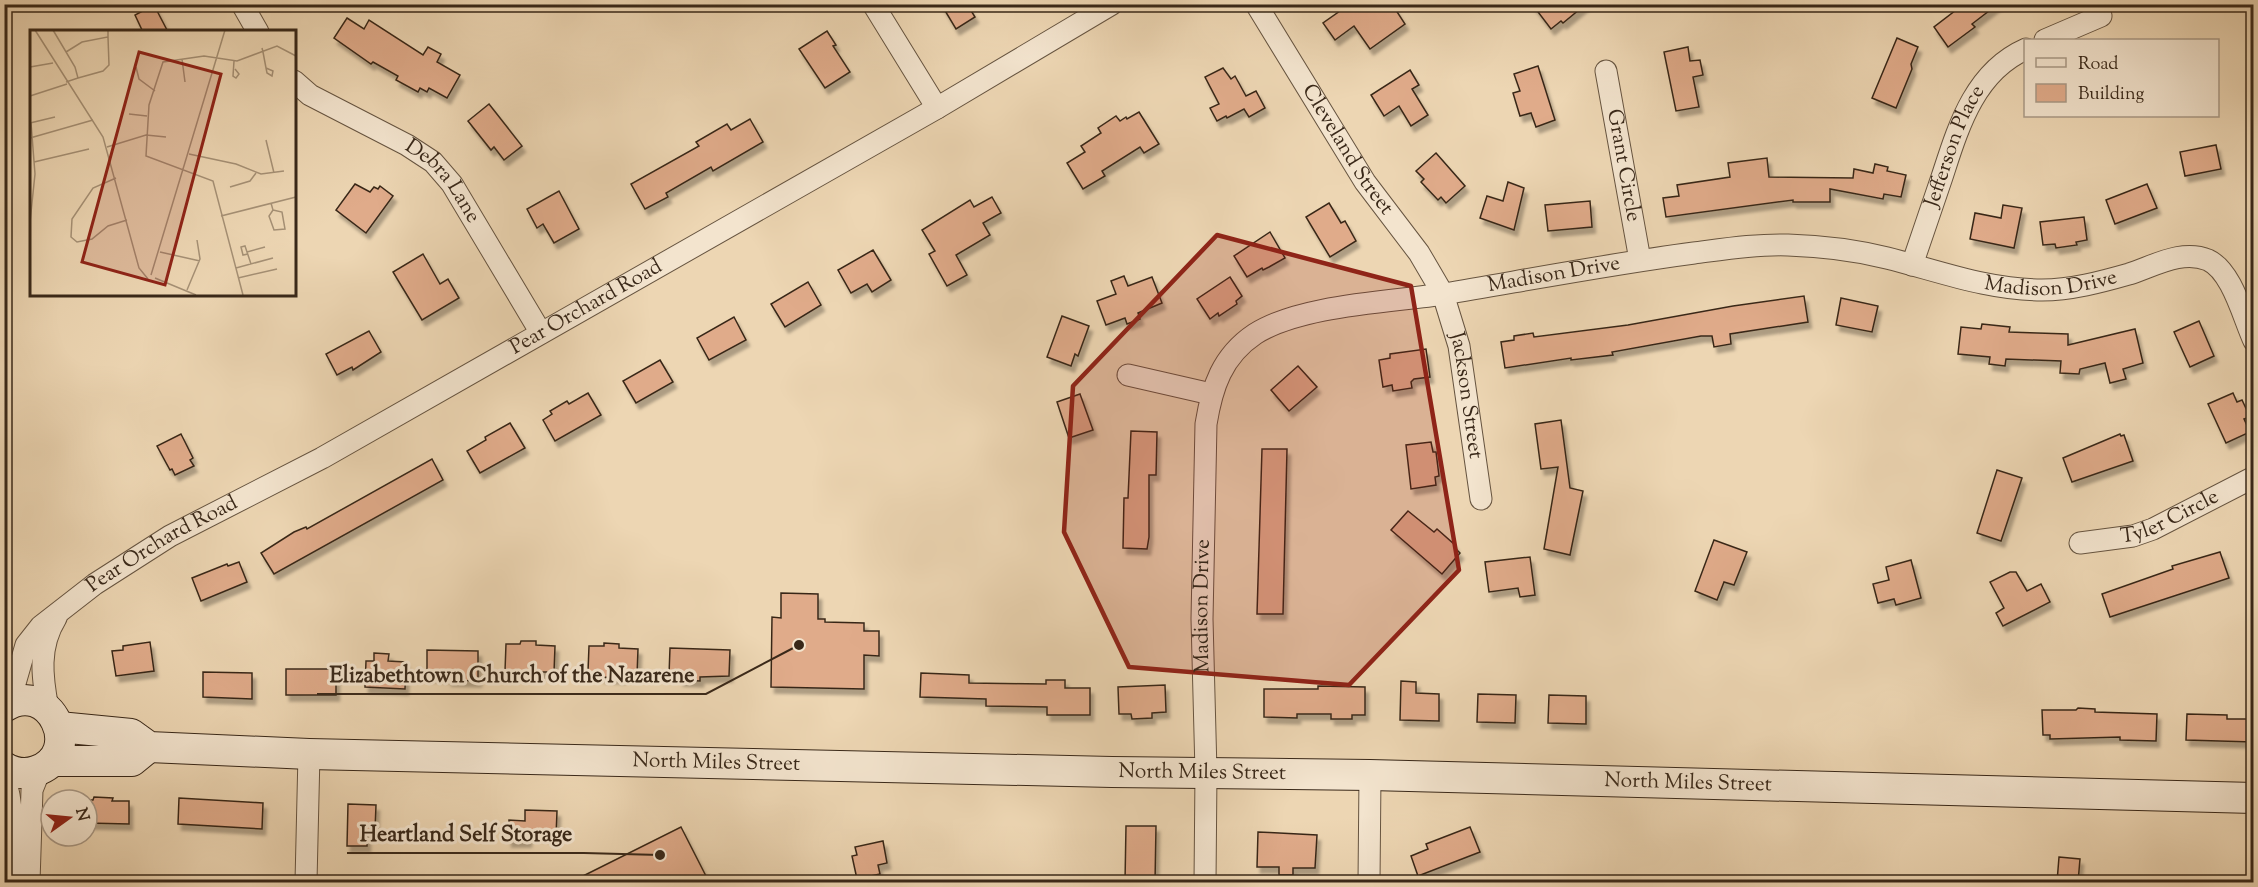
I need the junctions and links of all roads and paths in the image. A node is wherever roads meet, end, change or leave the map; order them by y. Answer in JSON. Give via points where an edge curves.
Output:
{"nodes":[{"id":1,"x":242,"y":4,"type":"edge"},
{"id":2,"x":873,"y":4,"type":"edge"},
{"id":3,"x":1112,"y":4,"type":"edge"},
{"id":4,"x":1256,"y":4,"type":"edge"},
{"id":5,"x":2101,"y":16,"type":"dead end"},
{"id":6,"x":257,"y":30,"type":"edge"},
{"id":7,"x":2047,"y":39,"type":"edge"},
{"id":8,"x":2024,"y":50,"type":"edge"},
{"id":9,"x":1606,"y":71,"type":"dead end"},
{"id":10,"x":296,"y":83,"type":"edge"},
{"id":11,"x":937,"y":108,"type":"junction"},
{"id":12,"x":1640,"y":260,"type":"junction"},
{"id":13,"x":1912,"y":265,"type":"junction"},
{"id":14,"x":1443,"y":294,"type":"junction"},
{"id":15,"x":541,"y":333,"type":"junction"},
{"id":16,"x":2253,"y":340,"type":"edge"},
{"id":17,"x":1128,"y":375,"type":"dead end"},
{"id":18,"x":1211,"y":394,"type":"junction"},
{"id":19,"x":2253,"y":477,"type":"edge"},
{"id":20,"x":1481,"y":499,"type":"dead end"},
{"id":21,"x":2080,"y":543,"type":"dead end"},
{"id":22,"x":61,"y":609,"type":"junction"},
{"id":23,"x":7,"y":705,"type":"edge"},
{"id":24,"x":54,"y":718,"type":"junction"},
{"id":25,"x":149,"y":747,"type":"junction"},
{"id":26,"x":309,"y":754,"type":"junction"},
{"id":27,"x":46,"y":766,"type":"junction"},
{"id":28,"x":4,"y":767,"type":"edge"},
{"id":29,"x":1206,"y":772,"type":"junction"},
{"id":30,"x":1370,"y":775,"type":"junction"},
{"id":31,"x":4,"y":776,"type":"edge"},
{"id":32,"x":2253,"y":798,"type":"edge"},
{"id":33,"x":10,"y":882,"type":"edge"},
{"id":34,"x":29,"y":882,"type":"edge"},
{"id":35,"x":306,"y":882,"type":"edge"},
{"id":36,"x":1205,"y":882,"type":"edge"},
{"id":37,"x":1369,"y":882,"type":"edge"}],
"edges":[{"from":1,"to":6,"type":"street"},
{"from":2,"to":11,"type":"street"},
{"from":3,"to":11,"type":"street","name":"Pear Orchard Road"},
{"from":4,"to":14,"type":"street","name":"Cleveland Street","via":[[1365,182],[1419,253]]},
{"from":5,"to":7,"type":"street"},
{"from":8,"to":13,"type":"street","name":"Jefferson Place","via":[[1999,65],[1971,101],[1953,142]]},
{"from":9,"to":12,"type":"street","name":"Grant Circle"},
{"from":10,"to":15,"type":"street","name":"Debra Lane","via":[[310,95],[433,162],[452,184]]},
{"from":11,"to":15,"type":"street","name":"Pear Orchard Road"},
{"from":12,"to":13,"type":"street","name":"Madison Drive","via":[[1786,245],[1853,251]]},
{"from":12,"to":14,"type":"street","name":"Madison Drive"},
{"from":13,"to":16,"type":"street","name":"Madison Drive","via":[[1981,284],[2044,290],[2074,287],[2192,256],[2209,261],[2223,272]]},
{"from":14,"to":18,"type":"street","name":"Madison Drive","via":[[1347,306],[1281,322],[1255,334],[1234,352]]},
{"from":14,"to":20,"type":"street","name":"Jackson Street","via":[[1459,346]]},
{"from":15,"to":22,"type":"street","name":"Pear Orchard Road","via":[[322,458],[170,536]]},
{"from":17,"to":18,"type":"street"},
{"from":18,"to":29,"type":"street","name":"Madison Drive","via":[[1206,424],[1202,619]]},
{"from":19,"to":21,"type":"street","name":"Tyler Circle","via":[[2153,529],[2133,536]]},
{"from":22,"to":23,"type":"street","name":"Pear Orchard Road","via":[[40,626],[26,645]]},
{"from":22,"to":24,"type":"street","name":"Pear Orchard Road","via":[[50,627],[42,656],[42,679]]},
{"from":23,"to":24,"type":"main road","name":"North Miles Street","via":[[29,701]]},
{"from":24,"to":25,"type":"main road","name":"North Miles Street","via":[[131,734]]},
{"from":24,"to":27,"type":"main road","via":[[59,747]]},
{"from":25,"to":26,"type":"main road","name":"North Miles Street"},
{"from":25,"to":27,"type":"main road","via":[[132,761]]},
{"from":26,"to":29,"type":"main road","name":"North Miles Street"},
{"from":26,"to":35,"type":"street"},
{"from":27,"to":28,"type":"main road","via":[[19,773]]},
{"from":27,"to":34,"type":"street","via":[[32,790]]},
{"from":29,"to":30,"type":"main road","name":"North Miles Street"},
{"from":29,"to":36,"type":"street","name":"Madison Drive"},
{"from":30,"to":32,"type":"main road","name":"North Miles Street"},
{"from":30,"to":37,"type":"street"},
{"from":31,"to":33,"type":"street","via":[[12,812]]}]}
